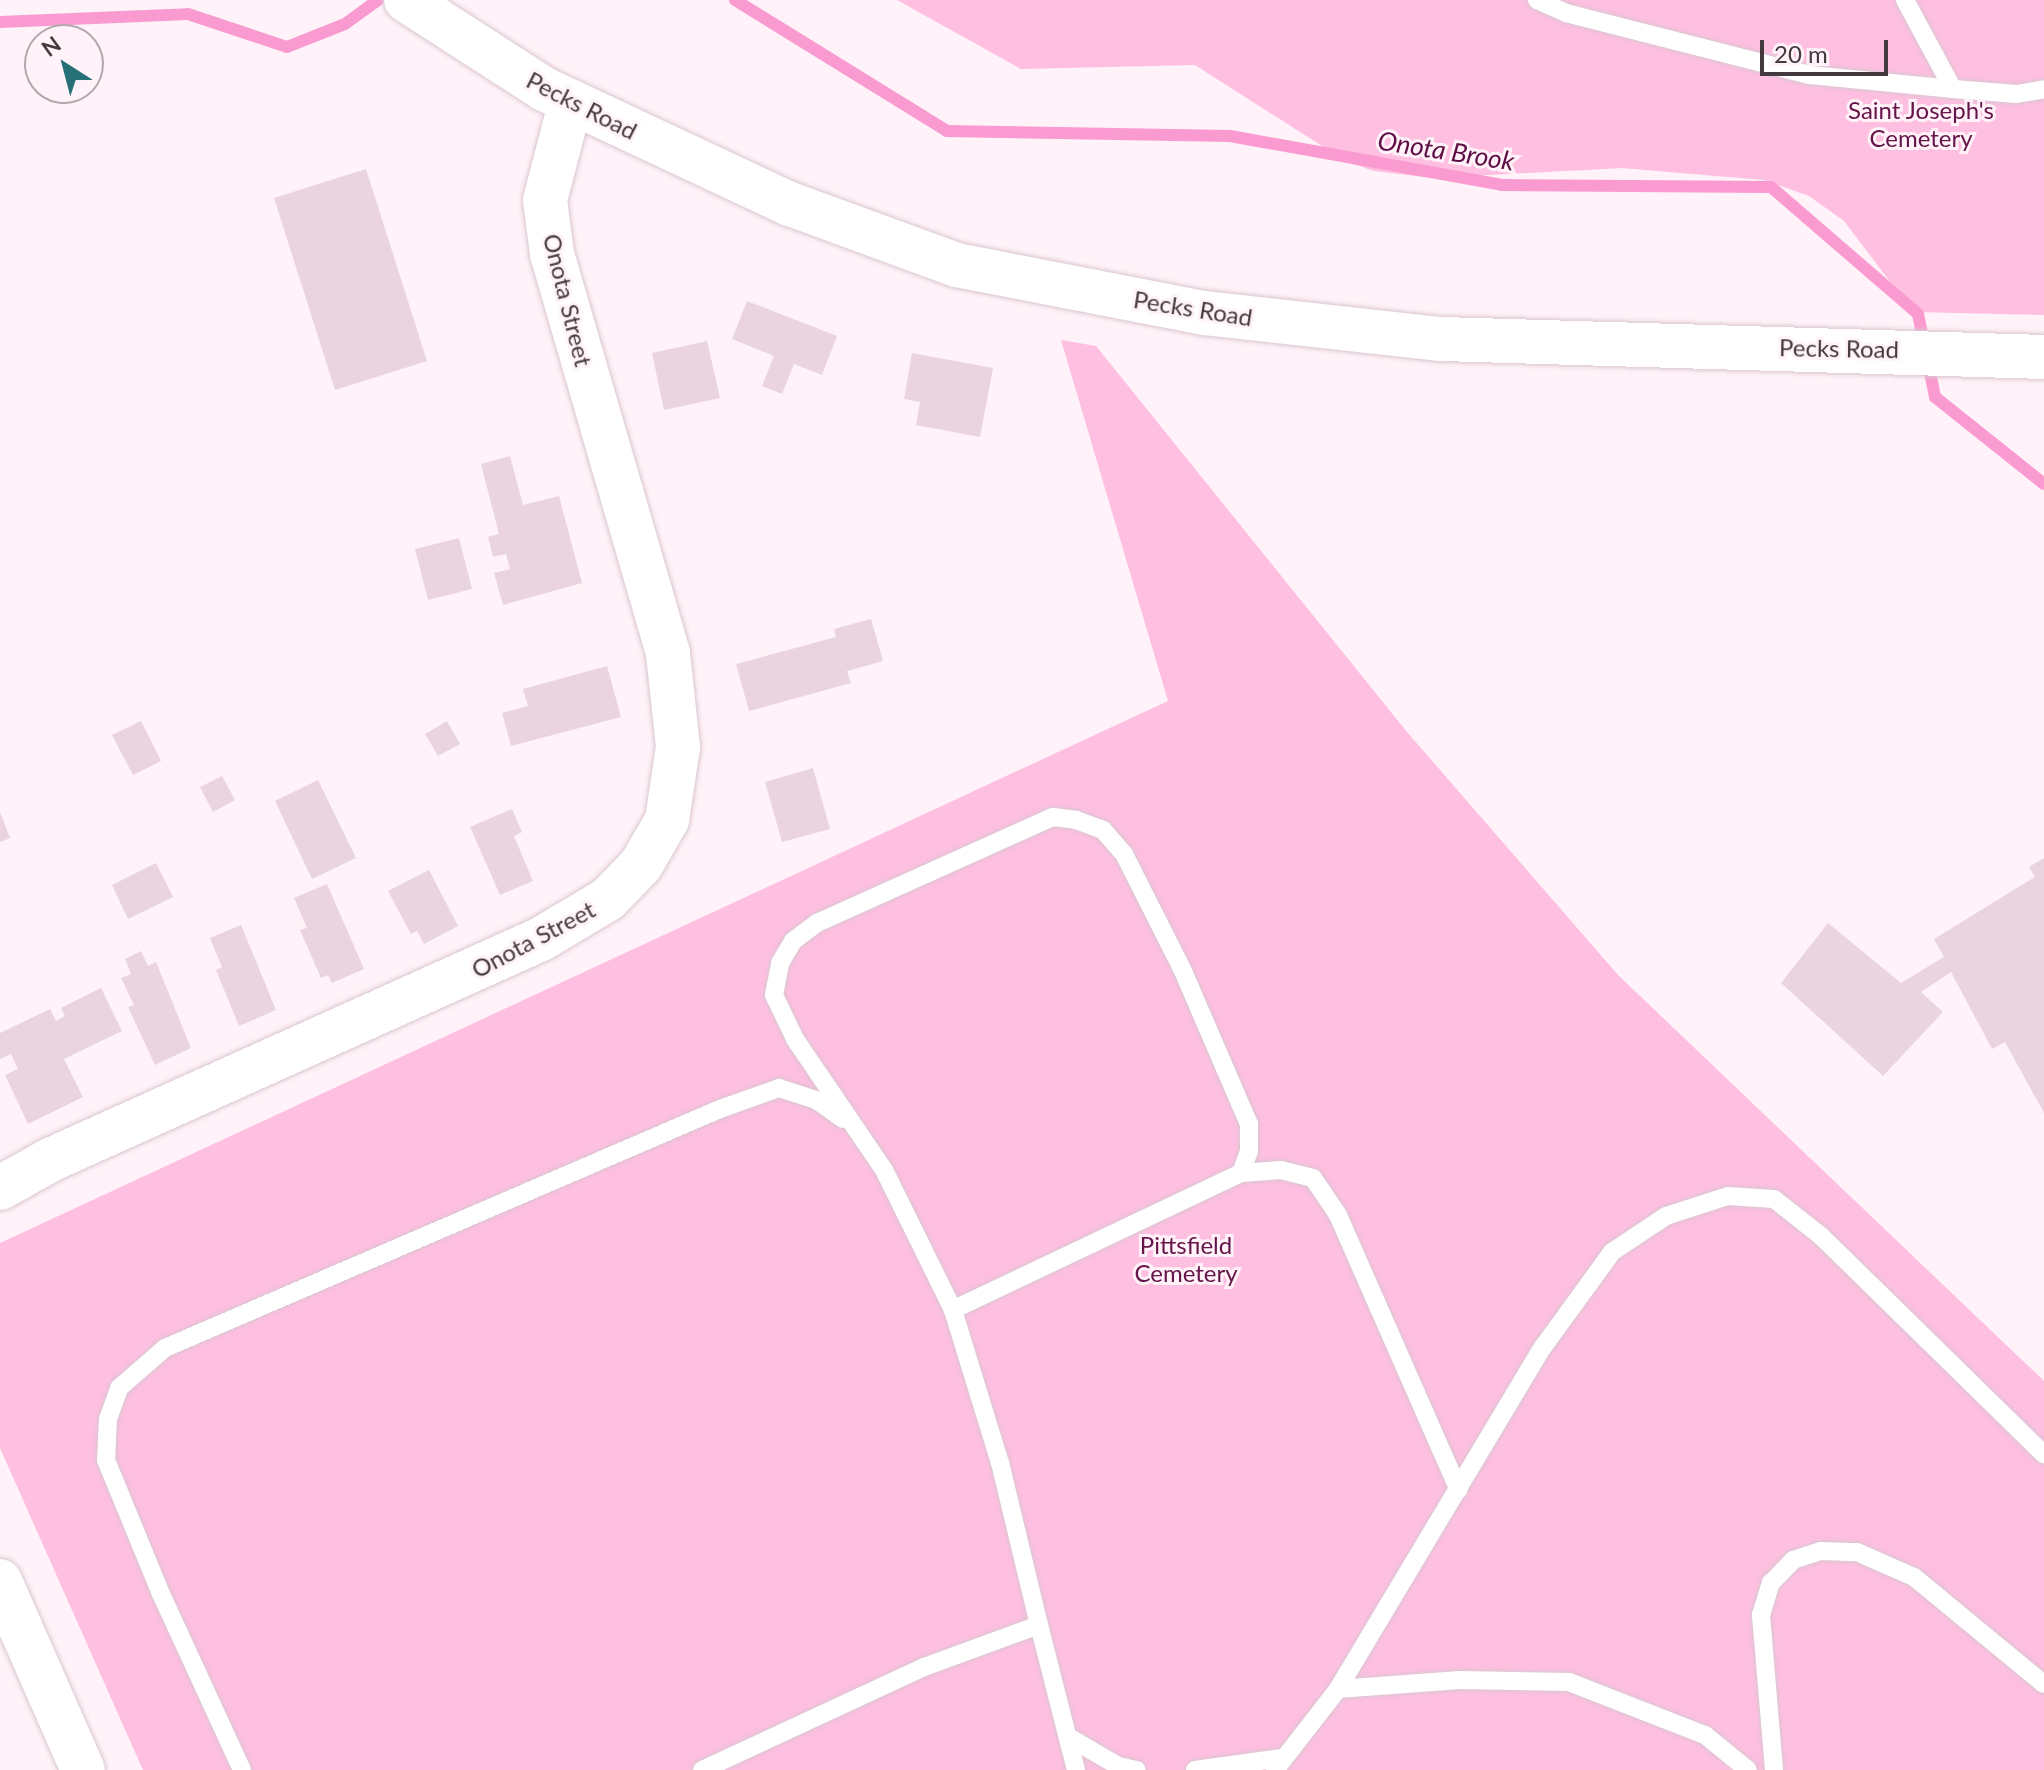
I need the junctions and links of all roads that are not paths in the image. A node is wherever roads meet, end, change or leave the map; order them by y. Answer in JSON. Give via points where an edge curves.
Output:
{"nodes":[{"id":1,"x":1537,"y":0,"type":"edge"},
{"id":2,"x":1905,"y":0,"type":"edge"},
{"id":3,"x":408,"y":1,"type":"edge"},
{"id":4,"x":1953,"y":89,"type":"junction"},
{"id":5,"x":2044,"y":89,"type":"edge"},
{"id":6,"x":571,"y":101,"type":"junction"},
{"id":7,"x":2044,"y":357,"type":"edge"},
{"id":8,"x":853,"y":1126,"type":"junction"},
{"id":9,"x":1241,"y":1173,"type":"junction"},
{"id":10,"x":0,"y":1188,"type":"edge"},
{"id":11,"x":953,"y":1310,"type":"junction"},
{"id":12,"x":2044,"y":1454,"type":"edge"},
{"id":13,"x":1459,"y":1490,"type":"junction"},
{"id":14,"x":0,"y":1581,"type":"edge"},
{"id":15,"x":1039,"y":1625,"type":"junction"},
{"id":16,"x":2044,"y":1684,"type":"edge"},
{"id":17,"x":1338,"y":1689,"type":"junction"},
{"id":18,"x":1072,"y":1739,"type":"junction"},
{"id":19,"x":1278,"y":1764,"type":"edge"},
{"id":20,"x":83,"y":1770,"type":"edge"},
{"id":21,"x":242,"y":1770,"type":"edge"},
{"id":22,"x":702,"y":1770,"type":"edge"},
{"id":23,"x":1076,"y":1770,"type":"edge"},
{"id":24,"x":1137,"y":1770,"type":"edge"},
{"id":25,"x":1195,"y":1770,"type":"edge"},
{"id":26,"x":1748,"y":1770,"type":"edge"},
{"id":27,"x":1774,"y":1770,"type":"edge"}],
"edges":[{"from":1,"to":4,"type":"lane","via":[[1566,13],[1810,75]]},
{"from":2,"to":4,"type":"lane"},
{"from":3,"to":6,"type":"street","name":"Pecks Road"},
{"from":4,"to":5,"type":"lane","via":[[2017,94]]},
{"from":6,"to":7,"type":"street","name":"Pecks Road","via":[[790,204],[957,265],[1205,313],[1442,339]]},
{"from":6,"to":10,"type":"street","name":"Onota Street","via":[[545,200],[552,254],[668,653],[678,747],[667,820],[641,865],[608,899],[541,939],[50,1160]]},
{"from":8,"to":9,"type":"lane","via":[[795,1039],[774,995],[780,963],[793,941],[817,923],[1053,817],[1103,830],[1124,854],[1183,971],[1249,1124],[1249,1151]]},
{"from":8,"to":11,"type":"lane","via":[[884,1170]]},
{"from":8,"to":21,"type":"lane","via":[[816,1100],[779,1088],[165,1348],[119,1388],[108,1419],[106,1460]]},
{"from":9,"to":11,"type":"lane"},
{"from":9,"to":13,"type":"lane","via":[[1281,1170],[1313,1178],[1338,1215]]},
{"from":11,"to":15,"type":"lane","via":[[1000,1463]]},
{"from":12,"to":13,"type":"lane","via":[[1821,1236],[1774,1199],[1728,1196],[1666,1216],[1612,1252],[1543,1347]]},
{"from":13,"to":17,"type":"lane"},
{"from":14,"to":20,"type":"street"},
{"from":15,"to":18,"type":"lane"},
{"from":15,"to":22,"type":"lane","via":[[924,1667]]},
{"from":16,"to":27,"type":"lane","via":[[1914,1577],[1857,1552],[1793,1560],[1771,1583],[1761,1615]]},
{"from":17,"to":19,"type":"lane"},
{"from":17,"to":26,"type":"lane","via":[[1460,1680],[1569,1682],[1705,1735]]},
{"from":18,"to":23,"type":"lane"},
{"from":18,"to":24,"type":"lane","via":[[1118,1766]]},
{"from":19,"to":25,"type":"lane"}]}
